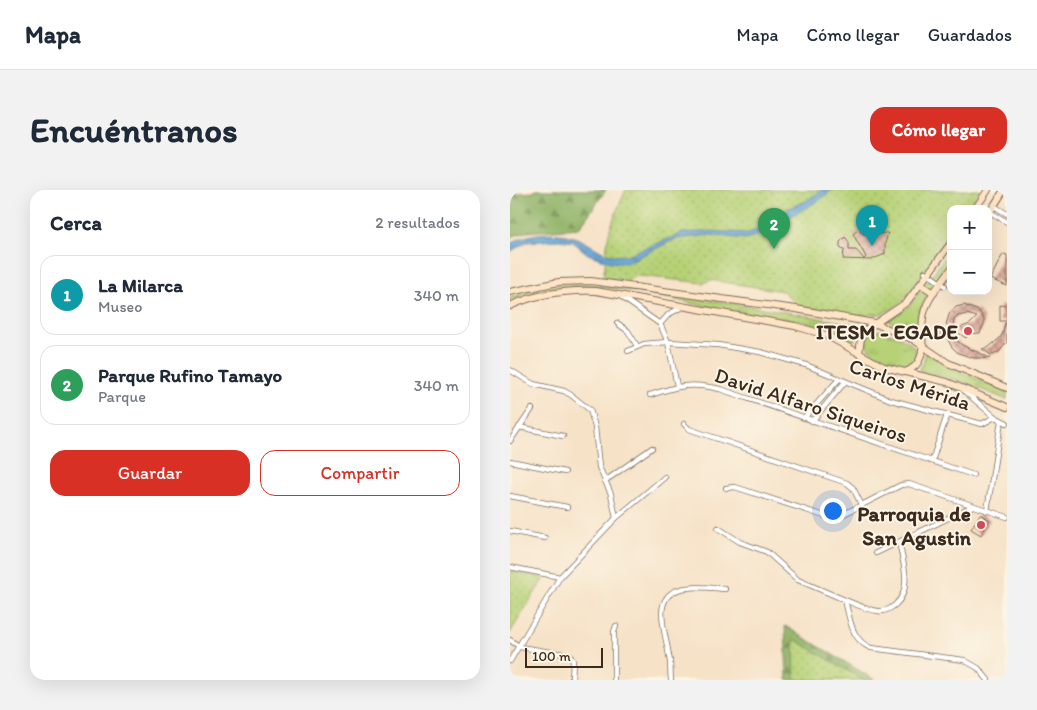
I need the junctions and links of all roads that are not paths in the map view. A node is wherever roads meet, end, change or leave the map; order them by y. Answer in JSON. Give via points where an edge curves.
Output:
{"nodes":[{"id":1,"x":988,"y":190,"type":"edge"},
{"id":2,"x":1004,"y":190,"type":"edge"},
{"id":3,"x":977,"y":205,"type":"edge"},
{"id":4,"x":992,"y":209,"type":"edge"},
{"id":5,"x":992,"y":211,"type":"edge"},
{"id":6,"x":992,"y":212,"type":"edge"},
{"id":7,"x":1007,"y":214,"type":"edge"},
{"id":8,"x":1007,"y":222,"type":"edge"},
{"id":9,"x":947,"y":248,"type":"edge"},
{"id":10,"x":927,"y":273,"type":"junction"},
{"id":11,"x":947,"y":276,"type":"edge"},
{"id":12,"x":943,"y":284,"type":"junction"},
{"id":13,"x":922,"y":285,"type":"junction"},
{"id":14,"x":510,"y":292,"type":"edge"},
{"id":15,"x":934,"y":293,"type":"junction"},
{"id":16,"x":617,"y":294,"type":"junction"},
{"id":17,"x":510,"y":306,"type":"edge"},
{"id":18,"x":683,"y":306,"type":"junction"},
{"id":19,"x":617,"y":323,"type":"dead end"},
{"id":20,"x":874,"y":323,"type":"junction"},
{"id":21,"x":660,"y":324,"type":"junction"},
{"id":22,"x":668,"y":342,"type":"junction"},
{"id":23,"x":637,"y":346,"type":"junction"},
{"id":24,"x":923,"y":346,"type":"junction"},
{"id":25,"x":628,"y":351,"type":"dead end"},
{"id":26,"x":859,"y":354,"type":"junction"},
{"id":27,"x":510,"y":370,"type":"edge"},
{"id":28,"x":904,"y":372,"type":"junction"},
{"id":29,"x":839,"y":379,"type":"junction"},
{"id":30,"x":846,"y":382,"type":"junction"},
{"id":31,"x":677,"y":386,"type":"junction"},
{"id":32,"x":960,"y":387,"type":"junction"},
{"id":33,"x":1007,"y":388,"type":"edge"},
{"id":34,"x":650,"y":395,"type":"dead end"},
{"id":35,"x":1007,"y":407,"type":"edge"},
{"id":36,"x":532,"y":409,"type":"dead end"},
{"id":37,"x":947,"y":415,"type":"junction"},
{"id":38,"x":995,"y":417,"type":"junction"},
{"id":39,"x":804,"y":418,"type":"junction"},
{"id":40,"x":812,"y":421,"type":"junction"},
{"id":41,"x":1004,"y":422,"type":"edge"},
{"id":42,"x":684,"y":424,"type":"dead end"},
{"id":43,"x":519,"y":427,"type":"junction"},
{"id":44,"x":563,"y":436,"type":"dead end"},
{"id":45,"x":510,"y":441,"type":"edge"},
{"id":46,"x":652,"y":448,"type":"dead end"},
{"id":47,"x":510,"y":461,"type":"edge"},
{"id":48,"x":932,"y":461,"type":"junction"},
{"id":49,"x":565,"y":472,"type":"dead end"},
{"id":50,"x":973,"y":475,"type":"dead end"},
{"id":51,"x":665,"y":477,"type":"dead end"},
{"id":52,"x":605,"y":481,"type":"junction"},
{"id":53,"x":726,"y":488,"type":"dead end"},
{"id":54,"x":510,"y":496,"type":"edge"},
{"id":55,"x":862,"y":506,"type":"junction"},
{"id":56,"x":973,"y":506,"type":"junction"},
{"id":57,"x":567,"y":507,"type":"dead end"},
{"id":58,"x":987,"y":511,"type":"junction"},
{"id":59,"x":1007,"y":517,"type":"edge"},
{"id":60,"x":616,"y":518,"type":"junction"},
{"id":61,"x":718,"y":528,"type":"dead end"},
{"id":62,"x":510,"y":531,"type":"edge"},
{"id":63,"x":545,"y":538,"type":"dead end"},
{"id":64,"x":899,"y":542,"type":"junction"},
{"id":65,"x":876,"y":553,"type":"dead end"},
{"id":66,"x":510,"y":567,"type":"edge"},
{"id":67,"x":560,"y":577,"type":"junction"},
{"id":68,"x":725,"y":589,"type":"dead end"},
{"id":69,"x":845,"y":600,"type":"junction"},
{"id":70,"x":616,"y":626,"type":"dead end"},
{"id":71,"x":510,"y":640,"type":"edge"},
{"id":72,"x":520,"y":646,"type":"junction"},
{"id":73,"x":510,"y":661,"type":"edge"},
{"id":74,"x":572,"y":680,"type":"edge"},
{"id":75,"x":614,"y":680,"type":"edge"},
{"id":76,"x":671,"y":680,"type":"edge"},
{"id":77,"x":988,"y":680,"type":"edge"}],
"edges":[{"from":1,"to":3,"type":"main road"},
{"from":2,"to":4,"type":"main road"},
{"from":5,"to":7,"type":"street"},
{"from":6,"to":8,"type":"street"},
{"from":9,"to":10,"type":"main road"},
{"from":10,"to":12,"type":"street"},
{"from":10,"to":13,"type":"main road"},
{"from":11,"to":12,"type":"main road"},
{"from":12,"to":15,"type":"main road"},
{"from":13,"to":15,"type":"main road"},
{"from":13,"to":20,"type":"main road","via":[[903,307]]},
{"from":14,"to":20,"type":"main road","via":[[560,282],[591,281]]},
{"from":15,"to":24,"type":"main road","via":[[924,313]]},
{"from":16,"to":17,"type":"main road","via":[[554,292]]},
{"from":16,"to":18,"type":"main road"},
{"from":16,"to":21,"type":"street"},
{"from":18,"to":21,"type":"street"},
{"from":18,"to":26,"type":"main road","via":[[811,330]]},
{"from":19,"to":23,"type":"street","via":[[628,331]]},
{"from":20,"to":24,"type":"main road"},
{"from":20,"to":26,"type":"main road","via":[[863,334]]},
{"from":21,"to":22,"type":"street"},
{"from":22,"to":23,"type":"street","name":"Carlos Mérida"},
{"from":22,"to":29,"type":"street","name":"Carlos Mérida","via":[[760,352],[792,360]]},
{"from":22,"to":31,"type":"street"},
{"from":23,"to":25,"type":"street","name":"Carlos Mérida"},
{"from":24,"to":28,"type":"main road","via":[[918,364]]},
{"from":24,"to":33,"type":"main road","via":[[948,363]]},
{"from":26,"to":28,"type":"main road","via":[[884,367]]},
{"from":27,"to":52,"type":"street","via":[[533,384],[564,391],[590,410],[599,467]]},
{"from":28,"to":32,"type":"main road"},
{"from":29,"to":30,"type":"street","name":"Carlos Mérida"},
{"from":29,"to":39,"type":"street"},
{"from":30,"to":37,"type":"street","name":"Carlos Mérida","via":[[892,400]]},
{"from":30,"to":40,"type":"street"},
{"from":31,"to":34,"type":"street","name":"David Alfaro Siqueiros"},
{"from":31,"to":39,"type":"street","name":"David Alfaro Siqueiros","via":[[720,389]]},
{"from":32,"to":35,"type":"main road"},
{"from":32,"to":38,"type":"street"},
{"from":36,"to":43,"type":"street"},
{"from":37,"to":38,"type":"street","name":"Carlos Mérida","via":[[982,424]]},
{"from":37,"to":48,"type":"street"},
{"from":38,"to":41,"type":"street"},
{"from":39,"to":40,"type":"street","name":"David Alfaro Siqueiros"},
{"from":40,"to":48,"type":"street","name":"David Alfaro Siqueiros"},
{"from":41,"to":58,"type":"street"},
{"from":42,"to":55,"type":"street","via":[[689,429],[847,483]]},
{"from":43,"to":44,"type":"street"},
{"from":43,"to":45,"type":"street"},
{"from":46,"to":52,"type":"street"},
{"from":47,"to":49,"type":"street"},
{"from":48,"to":50,"type":"street","name":"David Alfaro Siqueiros"},
{"from":51,"to":60,"type":"street"},
{"from":52,"to":60,"type":"street"},
{"from":53,"to":55,"type":"street","via":[[735,488],[829,519],[837,519]]},
{"from":54,"to":57,"type":"street"},
{"from":55,"to":56,"type":"street","via":[[906,483]]},
{"from":56,"to":58,"type":"street"},
{"from":56,"to":64,"type":"street"},
{"from":58,"to":59,"type":"street"},
{"from":60,"to":67,"type":"street"},
{"from":61,"to":69,"type":"street","via":[[740,542],[767,552],[798,580]]},
{"from":62,"to":63,"type":"street"},
{"from":64,"to":65,"type":"street"},
{"from":64,"to":69,"type":"street","via":[[906,583],[896,604],[884,611],[876,611]]},
{"from":66,"to":67,"type":"street"},
{"from":67,"to":72,"type":"street"},
{"from":68,"to":76,"type":"street","via":[[685,588],[676,590],[664,601],[662,622]]},
{"from":69,"to":77,"type":"street","via":[[854,635],[864,645],[964,660],[978,668]]},
{"from":70,"to":75,"type":"street"},
{"from":71,"to":72,"type":"street"},
{"from":72,"to":73,"type":"street"},
{"from":72,"to":74,"type":"street","via":[[570,655]]}]}
